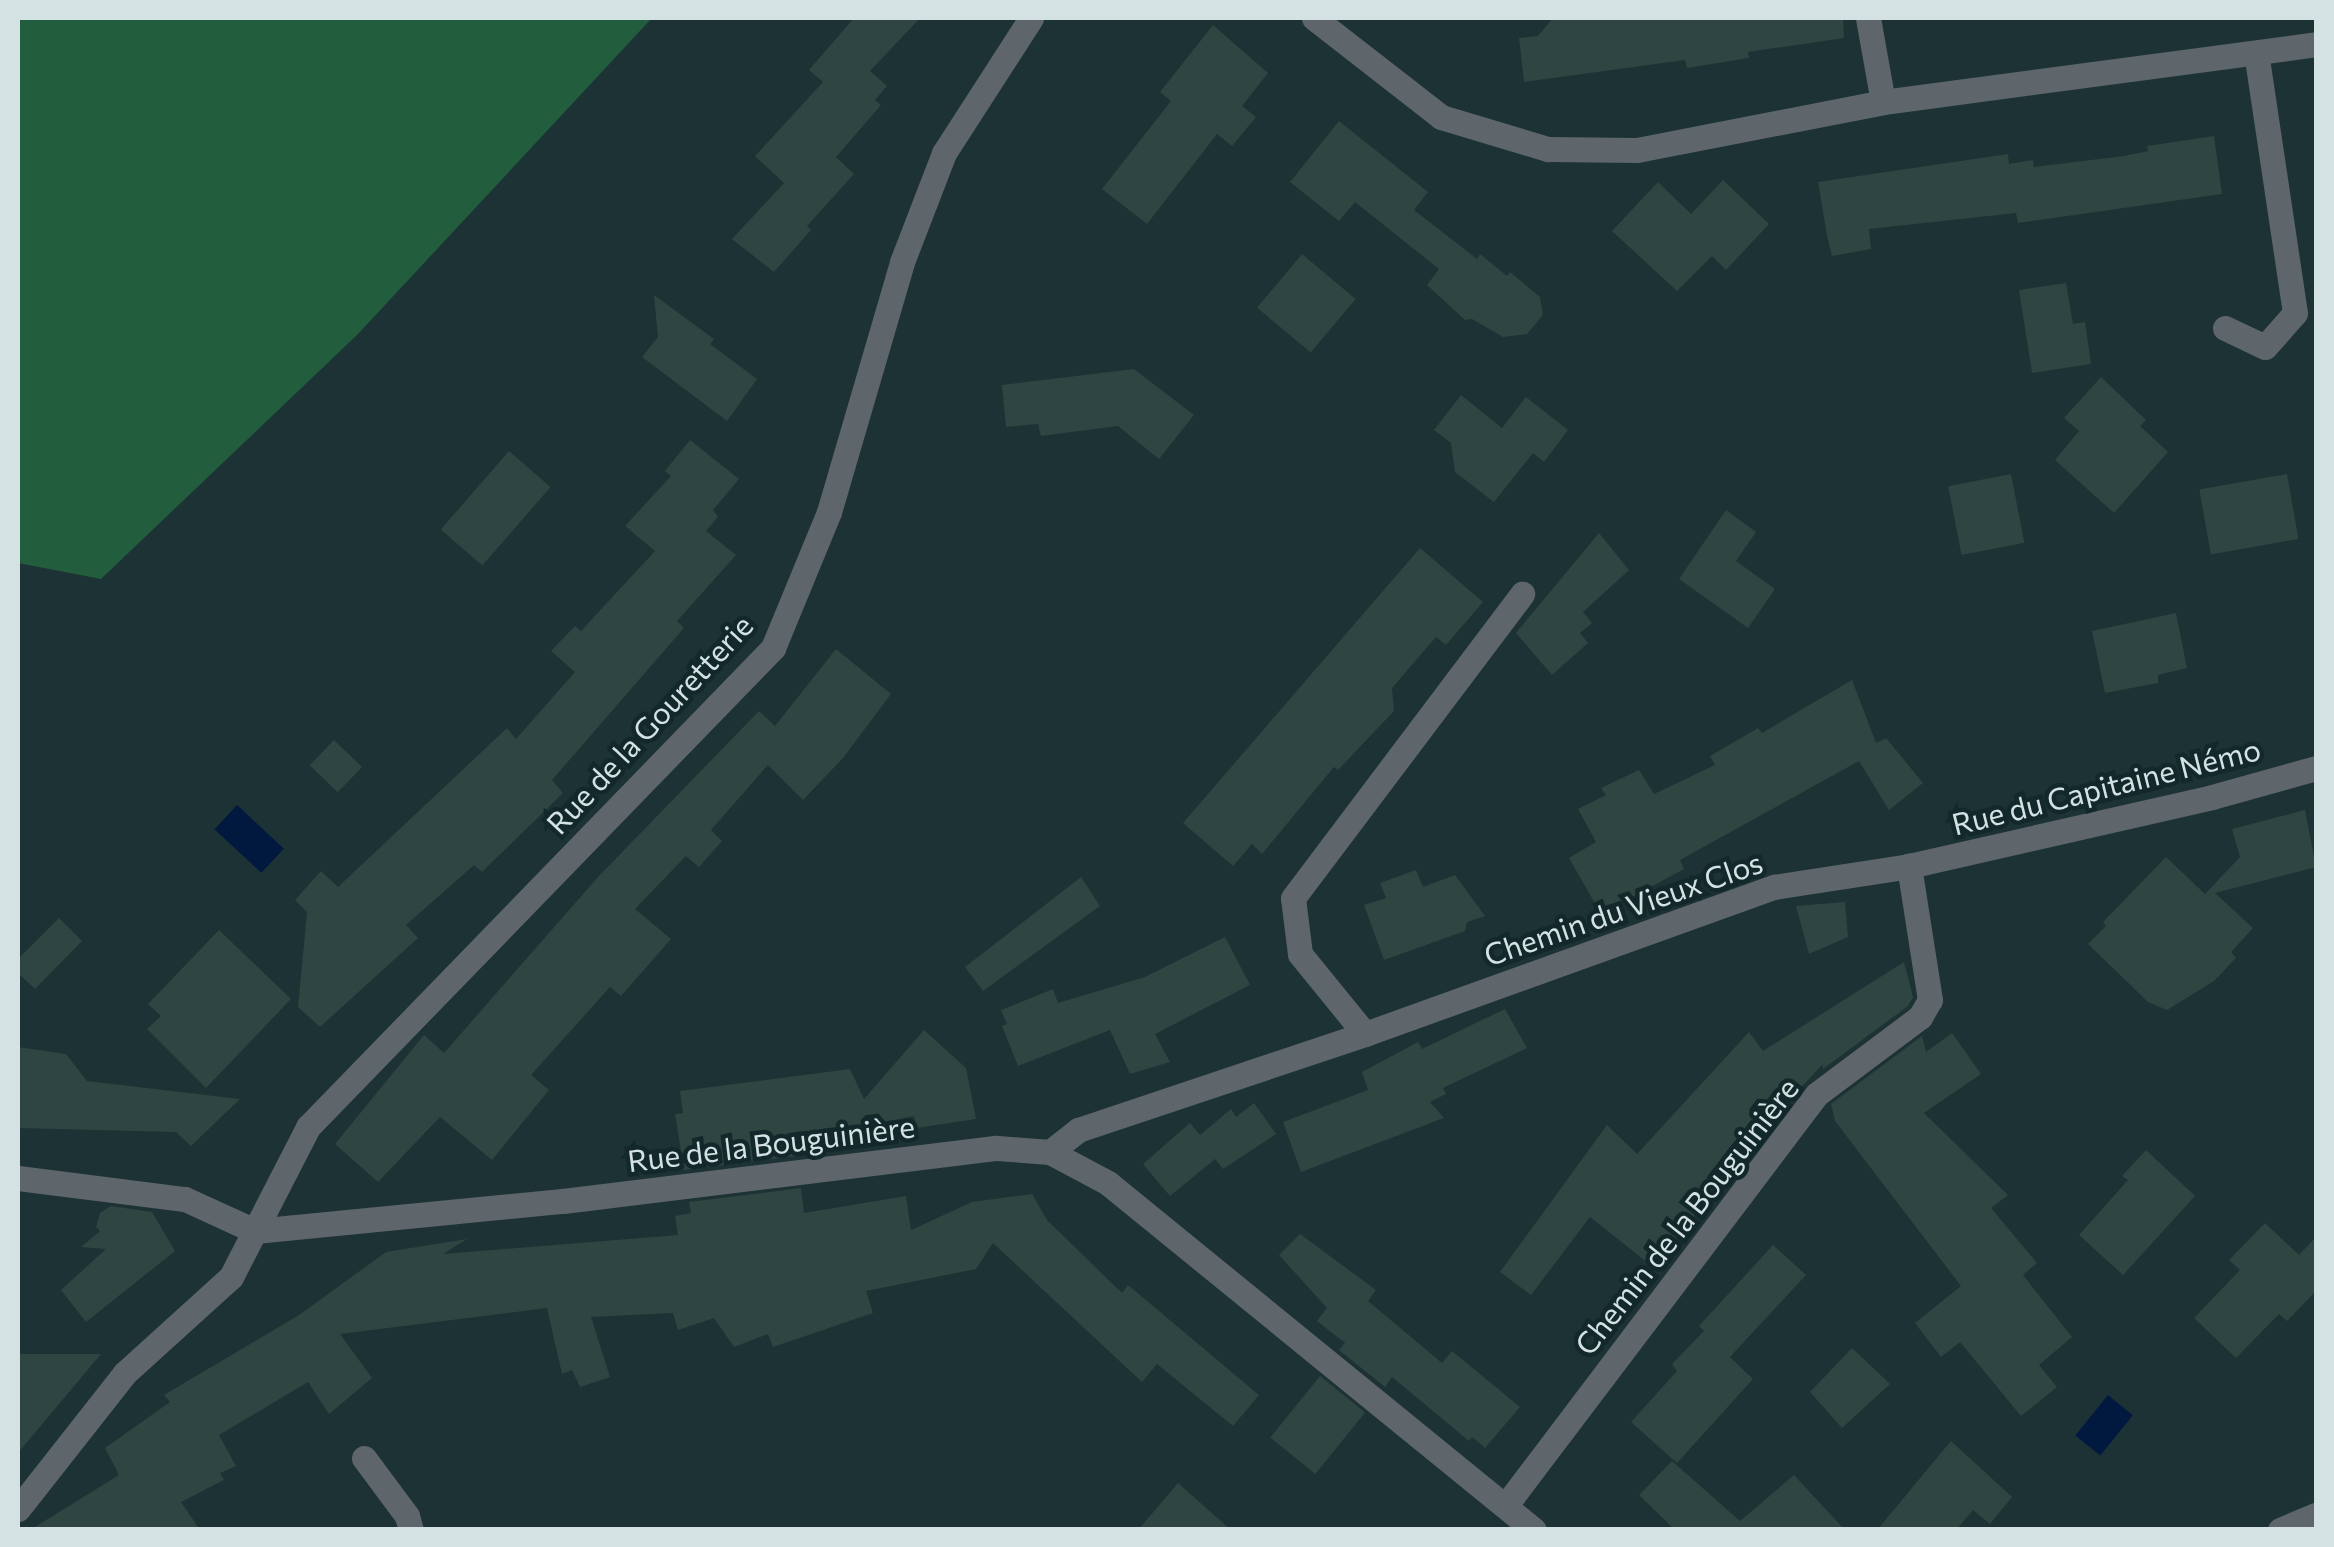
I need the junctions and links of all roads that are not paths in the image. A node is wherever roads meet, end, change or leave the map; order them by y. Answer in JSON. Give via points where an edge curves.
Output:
{"nodes":[{"id":1,"x":1031,"y":18,"type":"edge"},
{"id":2,"x":1314,"y":18,"type":"edge"},
{"id":3,"x":1868,"y":18,"type":"edge"},
{"id":4,"x":2316,"y":44,"type":"edge"},
{"id":5,"x":2256,"y":53,"type":"junction"},
{"id":6,"x":1883,"y":102,"type":"junction"},
{"id":7,"x":2224,"y":328,"type":"dead end"},
{"id":8,"x":1522,"y":594,"type":"dead end"},
{"id":9,"x":2316,"y":768,"type":"edge"},
{"id":10,"x":1909,"y":866,"type":"junction"},
{"id":11,"x":1365,"y":1034,"type":"junction"},
{"id":12,"x":1050,"y":1152,"type":"junction"},
{"id":13,"x":18,"y":1178,"type":"edge"},
{"id":14,"x":256,"y":1230,"type":"junction"},
{"id":15,"x":364,"y":1458,"type":"dead end"},
{"id":16,"x":1506,"y":1505,"type":"junction"},
{"id":17,"x":18,"y":1509,"type":"edge"},
{"id":18,"x":2316,"y":1515,"type":"edge"},
{"id":19,"x":411,"y":1530,"type":"edge"},
{"id":20,"x":1534,"y":1530,"type":"edge"},
{"id":21,"x":2280,"y":1530,"type":"edge"}],
"edges":[{"from":1,"to":14,"type":"street","name":"Rue de la Gouretterie","via":[[944,154],[902,262],[829,512],[772,648],[308,1127]]},
{"from":2,"to":6,"type":"street","via":[[1441,117],[1548,149],[1637,150]]},
{"from":3,"to":6,"type":"street"},
{"from":4,"to":5,"type":"street"},
{"from":5,"to":6,"type":"street"},
{"from":5,"to":7,"type":"street","via":[[2295,313],[2265,347]]},
{"from":8,"to":11,"type":"street","via":[[1294,898],[1300,954]]},
{"from":9,"to":10,"type":"street","name":"Rue du Capitaine Némo"},
{"from":10,"to":11,"type":"street","name":"Chemin du Vieux Clos","via":[[1774,887]]},
{"from":10,"to":16,"type":"street","name":"Chemin de la Bouguinière","via":[[1930,1000],[1920,1017],[1817,1094]]},
{"from":11,"to":12,"type":"street","name":"Chemin du Vieux Clos","via":[[1078,1130]]},
{"from":12,"to":14,"type":"street","name":"Rue de la Bouguinière","via":[[997,1148]]},
{"from":12,"to":16,"type":"street","name":"Rue de la Bouguinière","via":[[1108,1183]]},
{"from":13,"to":14,"type":"street","via":[[185,1199]]},
{"from":14,"to":17,"type":"street","via":[[231,1277],[125,1373]]},
{"from":15,"to":19,"type":"street","via":[[408,1516]]},
{"from":16,"to":20,"type":"street","name":"Rue de la Bouguinière"},
{"from":18,"to":21,"type":"street"}]}
